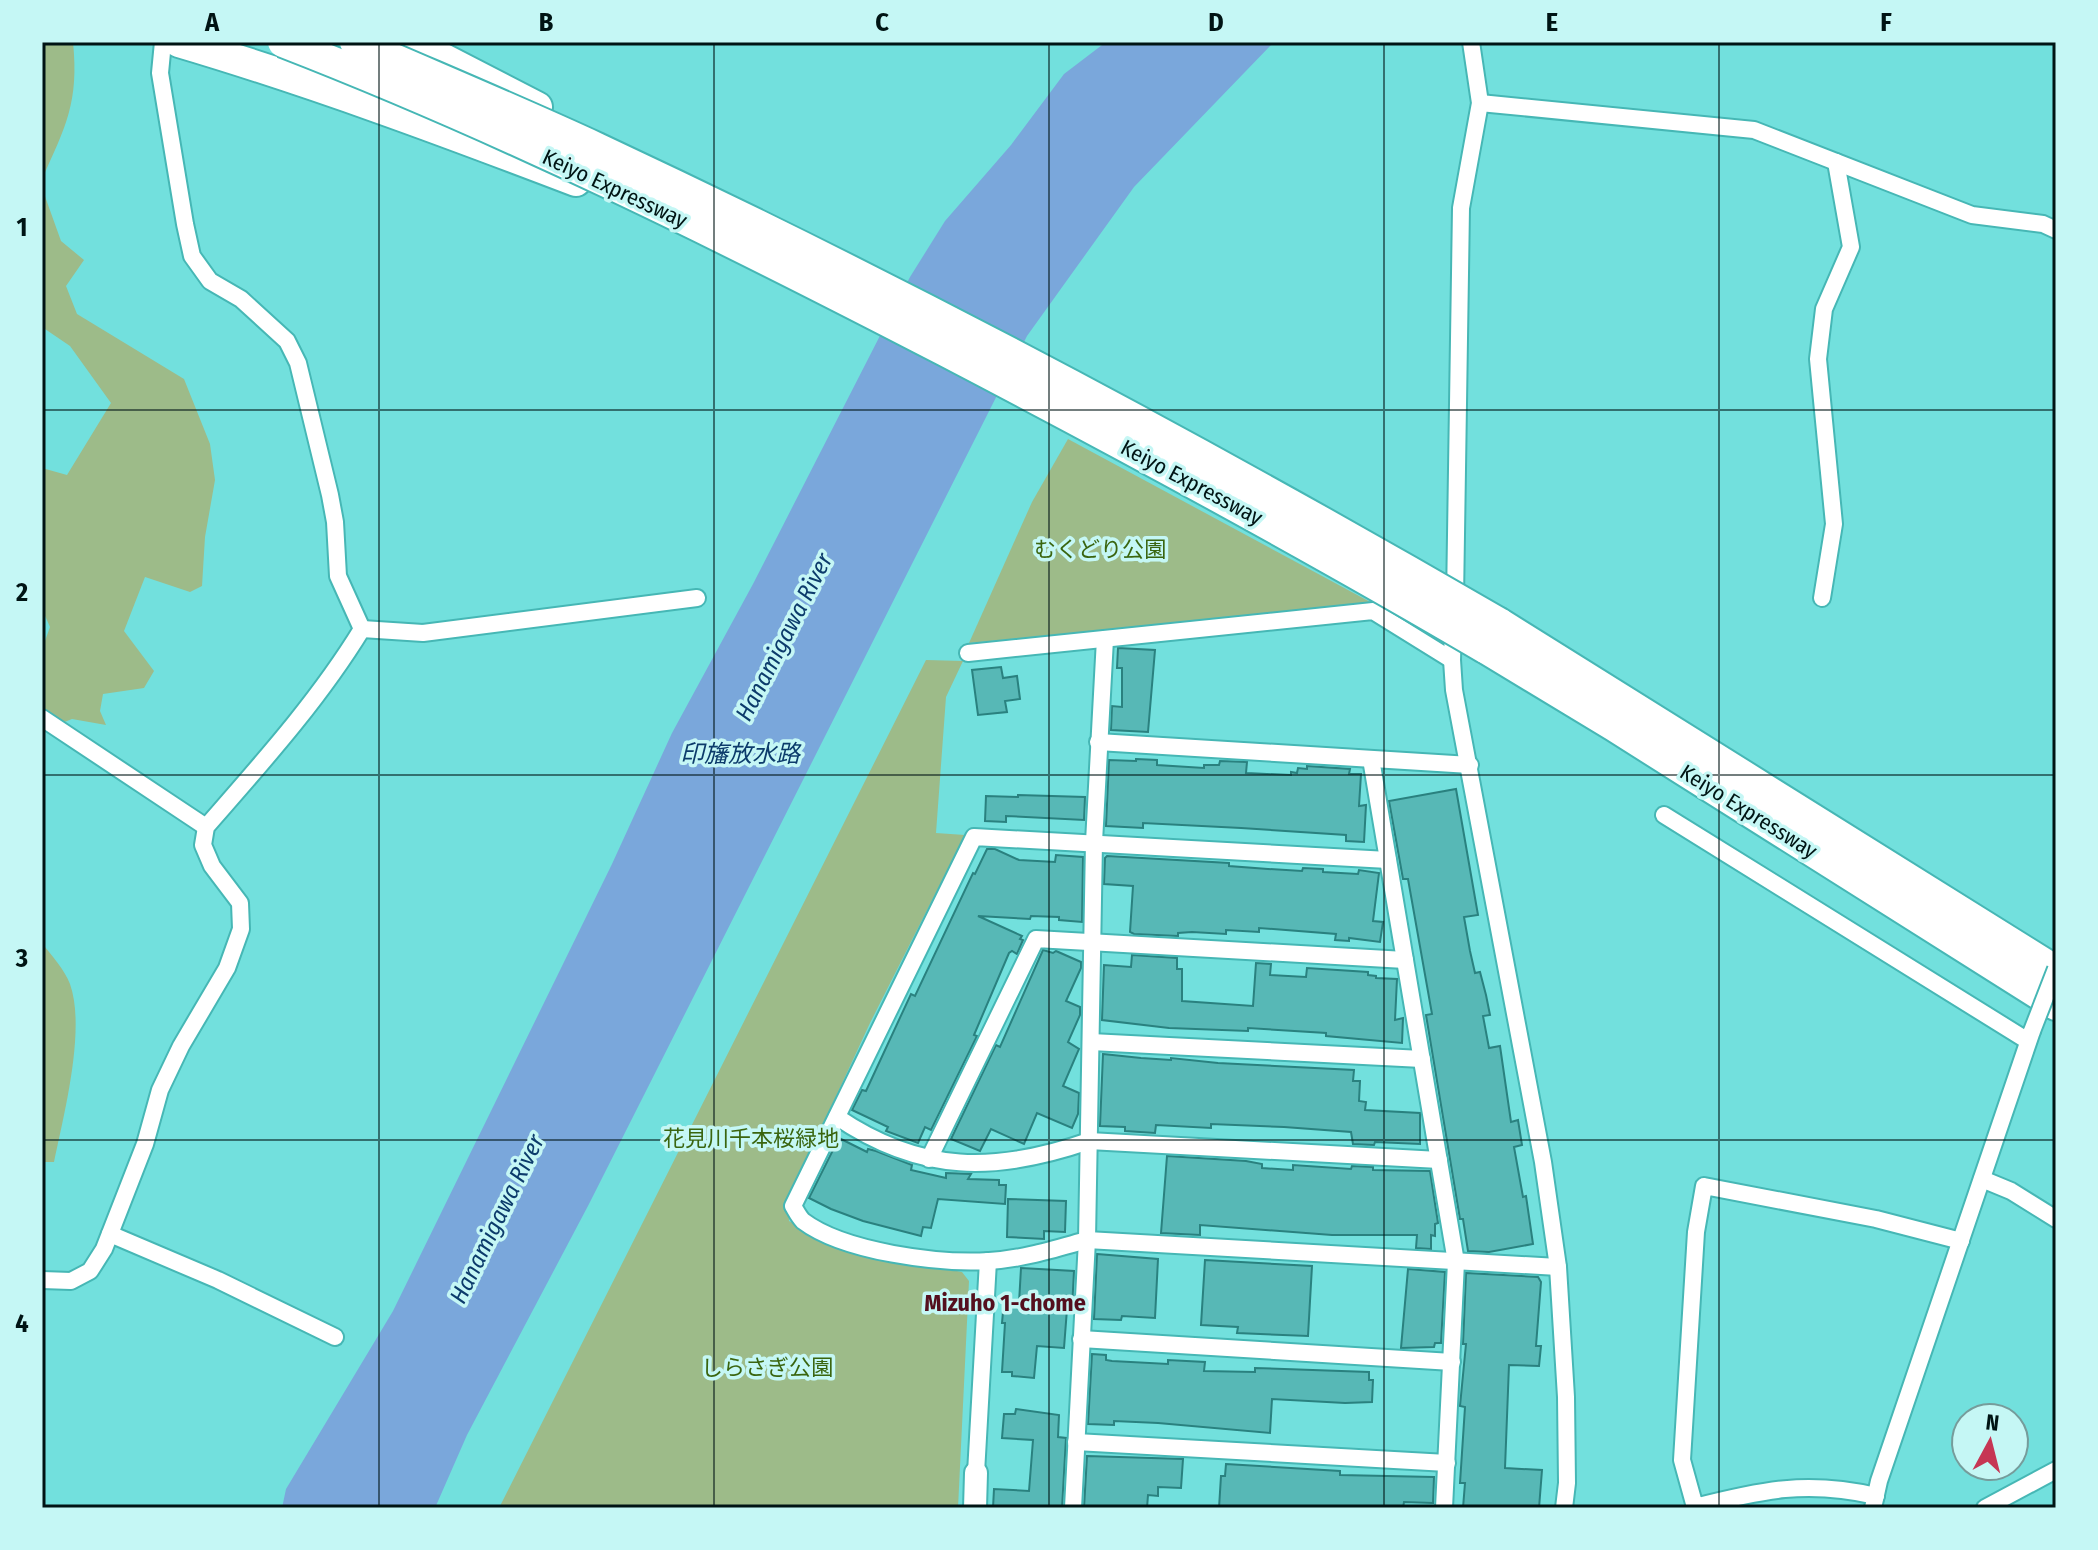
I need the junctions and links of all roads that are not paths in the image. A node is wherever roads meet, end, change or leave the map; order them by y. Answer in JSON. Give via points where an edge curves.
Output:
{"nodes":[{"id":1,"x":163,"y":42,"type":"edge"},
{"id":2,"x":179,"y":42,"type":"edge"},
{"id":3,"x":283,"y":42,"type":"edge"},
{"id":4,"x":355,"y":42,"type":"edge"},
{"id":5,"x":411,"y":42,"type":"edge"},
{"id":6,"x":1471,"y":42,"type":"edge"},
{"id":7,"x":1480,"y":103,"type":"junction"},
{"id":8,"x":1836,"y":162,"type":"junction"},
{"id":9,"x":2056,"y":230,"type":"edge"},
{"id":10,"x":783,"y":253,"type":"junction"},
{"id":11,"x":697,"y":598,"type":"dead end"},
{"id":12,"x":1822,"y":598,"type":"dead end"},
{"id":13,"x":362,"y":629,"type":"junction"},
{"id":14,"x":1492,"y":636,"type":"junction"},
{"id":15,"x":1105,"y":639,"type":"junction"},
{"id":16,"x":968,"y":653,"type":"dead end"},
{"id":17,"x":1452,"y":660,"type":"junction"},
{"id":18,"x":42,"y":718,"type":"edge"},
{"id":19,"x":1098,"y":742,"type":"junction"},
{"id":20,"x":1371,"y":759,"type":"junction"},
{"id":21,"x":1470,"y":765,"type":"junction"},
{"id":22,"x":1664,"y":815,"type":"dead end"},
{"id":23,"x":206,"y":827,"type":"junction"},
{"id":24,"x":1094,"y":842,"type":"junction"},
{"id":25,"x":1388,"y":860,"type":"junction"},
{"id":26,"x":1092,"y":942,"type":"junction"},
{"id":27,"x":1405,"y":960,"type":"junction"},
{"id":28,"x":2056,"y":970,"type":"edge"},
{"id":29,"x":2056,"y":1005,"type":"edge"},
{"id":30,"x":2030,"y":1036,"type":"junction"},
{"id":31,"x":1091,"y":1042,"type":"junction"},
{"id":32,"x":1422,"y":1059,"type":"junction"},
{"id":33,"x":837,"y":1117,"type":"junction"},
{"id":34,"x":1089,"y":1141,"type":"junction"},
{"id":35,"x":929,"y":1159,"type":"junction"},
{"id":36,"x":1439,"y":1160,"type":"junction"},
{"id":37,"x":1982,"y":1179,"type":"junction"},
{"id":38,"x":2056,"y":1219,"type":"edge"},
{"id":39,"x":110,"y":1234,"type":"junction"},
{"id":40,"x":1087,"y":1240,"type":"junction"},
{"id":41,"x":1961,"y":1241,"type":"junction"},
{"id":42,"x":988,"y":1261,"type":"junction"},
{"id":43,"x":1456,"y":1262,"type":"junction"},
{"id":44,"x":1558,"y":1267,"type":"junction"},
{"id":45,"x":42,"y":1280,"type":"edge"},
{"id":46,"x":335,"y":1337,"type":"dead end"},
{"id":47,"x":1081,"y":1339,"type":"junction"},
{"id":48,"x":1452,"y":1362,"type":"junction"},
{"id":49,"x":1076,"y":1442,"type":"junction"},
{"id":50,"x":1447,"y":1463,"type":"junction"},
{"id":51,"x":2056,"y":1470,"type":"edge"},
{"id":52,"x":976,"y":1473,"type":"joint"},
{"id":53,"x":1874,"y":1502,"type":"edge"},
{"id":54,"x":975,"y":1508,"type":"edge"},
{"id":55,"x":1073,"y":1508,"type":"edge"},
{"id":56,"x":1444,"y":1508,"type":"edge"},
{"id":57,"x":1564,"y":1508,"type":"edge"},
{"id":58,"x":1985,"y":1508,"type":"edge"}],
"edges":[{"from":1,"to":13,"type":"street","via":[[160,73],[192,256],[210,281],[241,299],[287,341],[298,363],[330,495],[338,576]]},
{"from":2,"to":10,"type":"highway","bridge":true,"via":[[397,113]]},
{"from":3,"to":10,"type":"highway","name":"Keiyo Expressway","bridge":true},
{"from":4,"to":10,"type":"highway","name":"Keiyo Expressway","bridge":true,"via":[[595,147]]},
{"from":5,"to":10,"type":"highway","bridge":true,"via":[[626,151]]},
{"from":6,"to":7,"type":"street"},
{"from":7,"to":8,"type":"street","via":[[1754,130]]},
{"from":7,"to":17,"type":"street","via":[[1461,208]]},
{"from":8,"to":9,"type":"street","via":[[1972,215]]},
{"from":8,"to":12,"type":"street","via":[[1851,247],[1824,309],[1818,359],[1834,524]]},
{"from":10,"to":14,"type":"highway","name":"Keiyo Expressway","bridge":true,"via":[[1314,549]]},
{"from":11,"to":13,"type":"street","via":[[423,633]]},
{"from":13,"to":23,"type":"street","via":[[302,716]]},
{"from":14,"to":28,"type":"highway","name":"Keiyo Expressway"},
{"from":14,"to":29,"type":"highway","name":"Keiyo Expressway","via":[[1614,726]]},
{"from":15,"to":16,"type":"street"},
{"from":15,"to":17,"type":"street","via":[[1373,611]]},
{"from":15,"to":19,"type":"street"},
{"from":17,"to":21,"type":"street"},
{"from":18,"to":23,"type":"street"},
{"from":19,"to":20,"type":"street"},
{"from":19,"to":24,"type":"street"},
{"from":20,"to":21,"type":"street"},
{"from":20,"to":25,"type":"street"},
{"from":21,"to":44,"type":"street"},
{"from":22,"to":30,"type":"street"},
{"from":23,"to":39,"type":"street","via":[[203,845],[240,903],[241,929],[227,968],[160,1090]]},
{"from":24,"to":25,"type":"street"},
{"from":24,"to":26,"type":"street"},
{"from":24,"to":33,"type":"street","via":[[974,837]]},
{"from":25,"to":27,"type":"street"},
{"from":26,"to":27,"type":"street"},
{"from":26,"to":31,"type":"street"},
{"from":26,"to":35,"type":"street","via":[[1036,939]]},
{"from":27,"to":32,"type":"street"},
{"from":28,"to":30,"type":"street","bridge":true},
{"from":30,"to":37,"type":"street"},
{"from":31,"to":32,"type":"street"},
{"from":31,"to":34,"type":"street"},
{"from":32,"to":36,"type":"street"},
{"from":33,"to":35,"type":"street","via":[[864,1135]]},
{"from":33,"to":42,"type":"street","via":[[793,1206],[802,1220],[884,1252]]},
{"from":34,"to":35,"type":"street","via":[[998,1164]]},
{"from":34,"to":36,"type":"street"},
{"from":34,"to":40,"type":"street"},
{"from":36,"to":43,"type":"street"},
{"from":37,"to":38,"type":"street"},
{"from":37,"to":41,"type":"street"},
{"from":39,"to":45,"type":"street","via":[[90,1271],[71,1281]]},
{"from":39,"to":46,"type":"street"},
{"from":40,"to":42,"type":"street"},
{"from":40,"to":43,"type":"street"},
{"from":40,"to":47,"type":"street"},
{"from":41,"to":53,"type":"street"},
{"from":41,"to":53,"type":"street","via":[[1704,1186],[1696,1232],[1682,1460],[1695,1507],[1794,1487],[1841,1488]]},
{"from":42,"to":52,"type":"street"},
{"from":43,"to":44,"type":"street"},
{"from":43,"to":48,"type":"street"},
{"from":44,"to":57,"type":"street","via":[[1566,1397]]},
{"from":47,"to":48,"type":"street"},
{"from":47,"to":49,"type":"street"},
{"from":48,"to":50,"type":"street"},
{"from":49,"to":50,"type":"street"},
{"from":49,"to":55,"type":"street"},
{"from":50,"to":56,"type":"street"},
{"from":51,"to":58,"type":"street"},
{"from":52,"to":54,"type":"street"}]}
